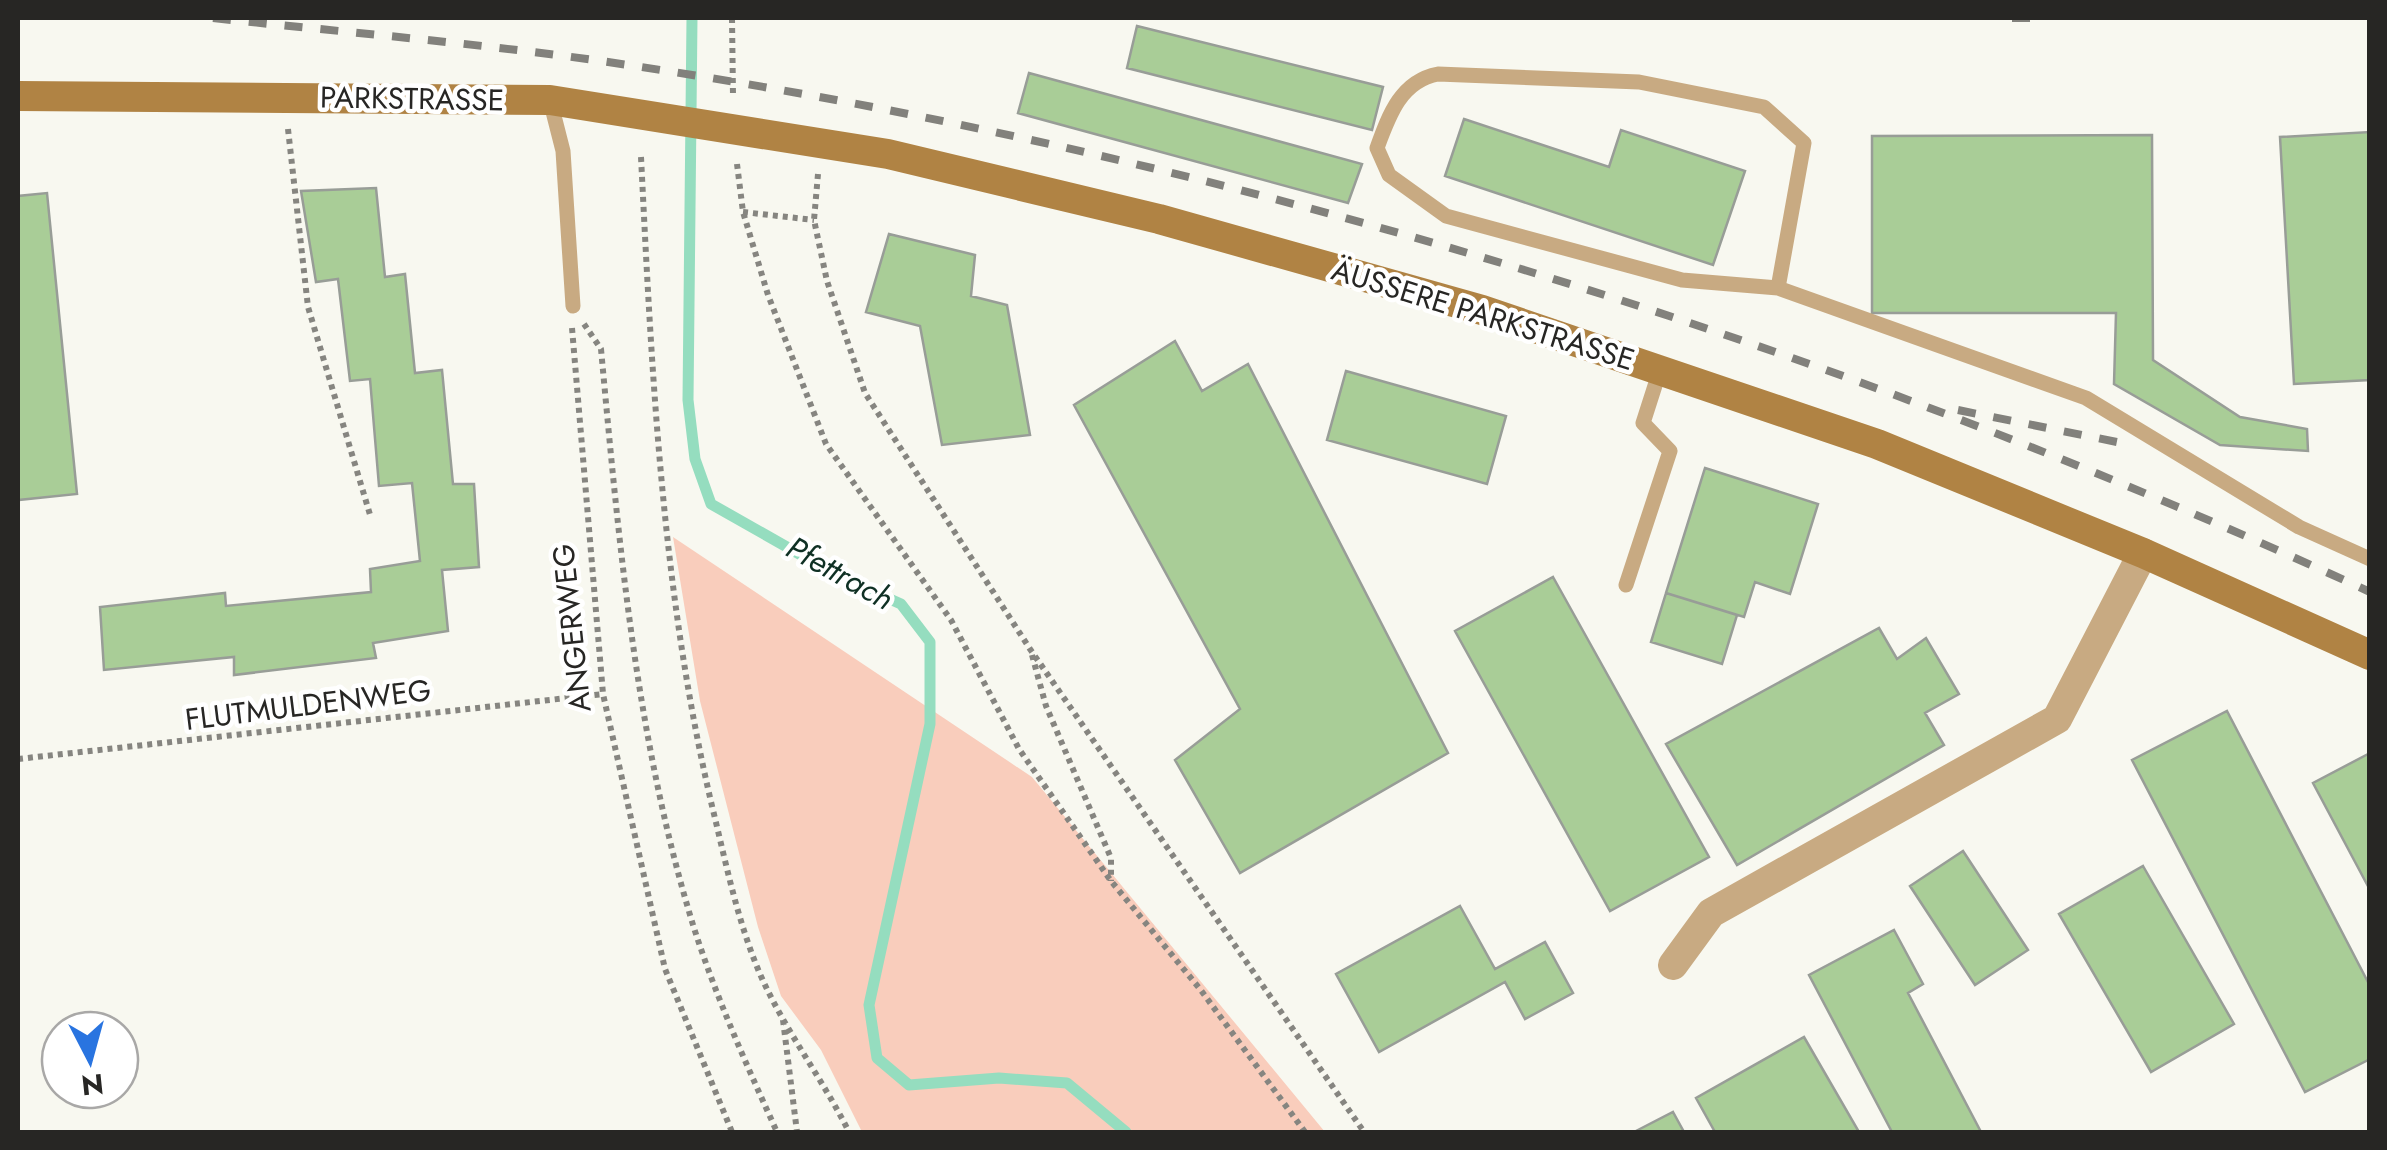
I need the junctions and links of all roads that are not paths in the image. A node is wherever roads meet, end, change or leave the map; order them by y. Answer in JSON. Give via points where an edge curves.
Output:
{"nodes":[{"id":1,"x":18,"y":96,"type":"edge"},
{"id":2,"x":550,"y":100,"type":"junction"},
{"id":3,"x":814,"y":142,"type":"joint"},
{"id":4,"x":1778,"y":288,"type":"junction"},
{"id":5,"x":573,"y":306,"type":"road end"},
{"id":6,"x":1660,"y":370,"type":"junction"},
{"id":7,"x":2143,"y":553,"type":"junction"},
{"id":8,"x":2370,"y":559,"type":"edge"},
{"id":9,"x":1626,"y":585,"type":"dead end"},
{"id":10,"x":2370,"y":656,"type":"edge"},
{"id":11,"x":1673,"y":965,"type":"dead end"}],
"edges":[{"from":1,"to":2,"type":"street","name":"PARKSTRASSE"},
{"from":2,"to":3,"type":"street","name":"PARKSTRASSE"},
{"from":2,"to":5,"type":"lane","via":[[563,151]]},
{"from":3,"to":6,"type":"street","name":"ÄUSSERE PARKSTRASSE","via":[[1160,219],[1482,310]]},
{"from":4,"to":4,"type":"lane","via":[[1804,143],[1764,106],[1640,82],[1438,74],[1418,78],[1390,111],[1377,148],[1389,175],[1446,216],[1682,280]]},
{"from":4,"to":8,"type":"lane","via":[[2086,398],[2299,527]]},
{"from":6,"to":7,"type":"street","name":"ÄUSSERE PARKSTRASSE","via":[[1877,444]]},
{"from":6,"to":9,"type":"lane","via":[[1643,423],[1670,451]]},
{"from":7,"to":10,"type":"street","name":"ÄUSSERE PARKSTRASSE"},
{"from":7,"to":11,"type":"street","via":[[2057,719],[1711,914]]}]}
